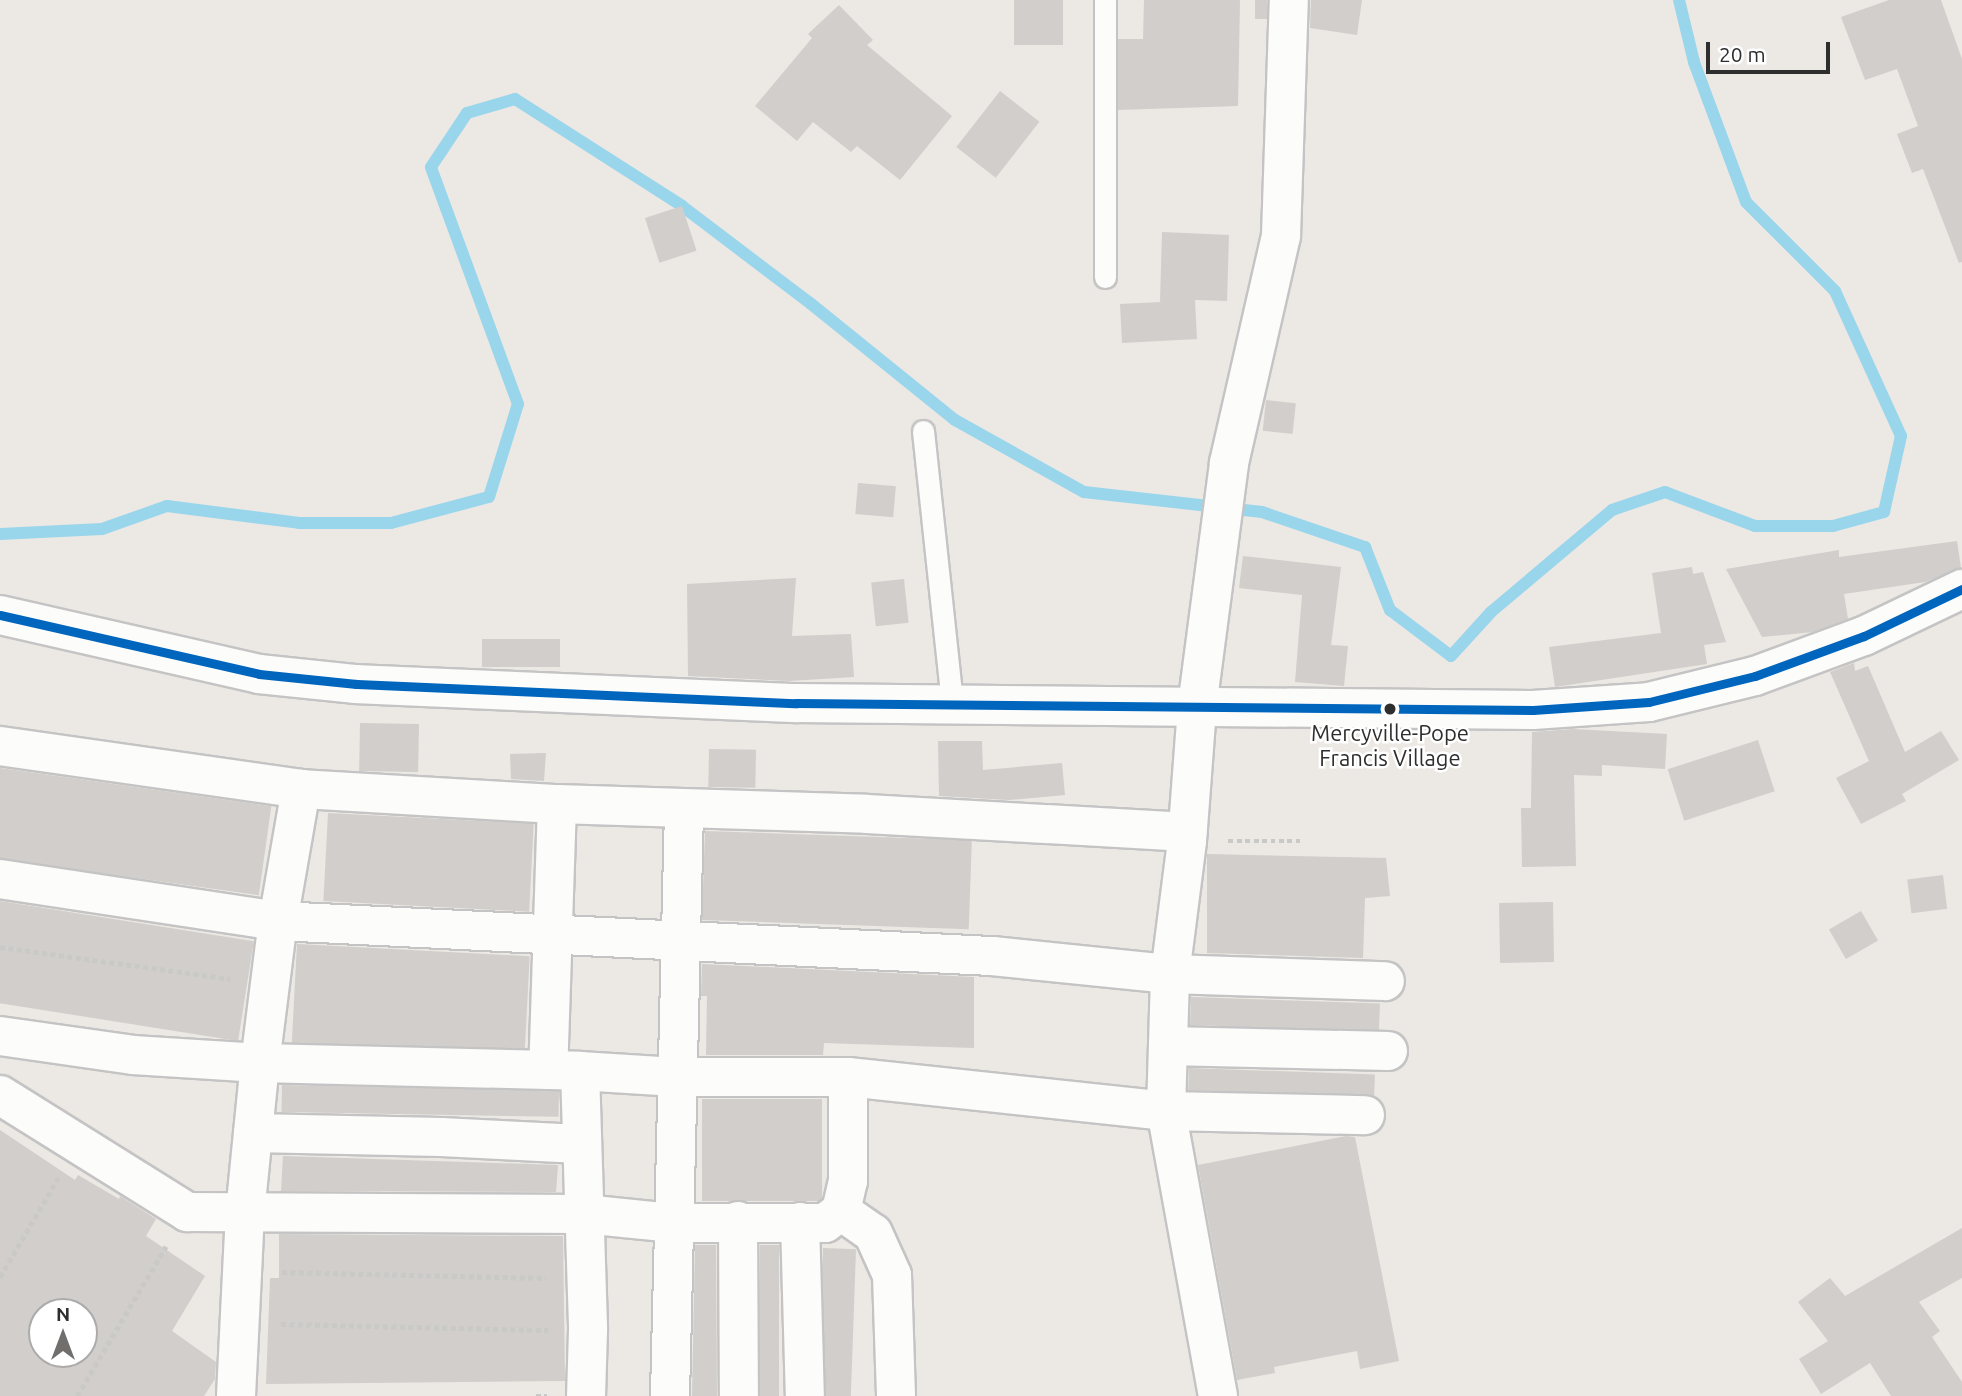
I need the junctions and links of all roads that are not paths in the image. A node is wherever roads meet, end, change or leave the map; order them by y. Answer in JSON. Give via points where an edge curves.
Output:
{"nodes":[{"id":1,"x":1105,"y":0,"type":"edge"},
{"id":2,"x":1289,"y":0,"type":"edge"},
{"id":3,"x":1105,"y":277,"type":"dead end"},
{"id":4,"x":923,"y":431,"type":"dead end"},
{"id":5,"x":1962,"y":589,"type":"edge"},
{"id":6,"x":0,"y":615,"type":"edge"},
{"id":7,"x":952,"y":704,"type":"junction"},
{"id":8,"x":1197,"y":707,"type":"junction"},
{"id":9,"x":0,"y":746,"type":"edge"},
{"id":10,"x":301,"y":789,"type":"junction"},
{"id":11,"x":556,"y":804,"type":"junction"},
{"id":12,"x":684,"y":809,"type":"junction"},
{"id":13,"x":1187,"y":837,"type":"junction"},
{"id":14,"x":0,"y":879,"type":"edge"},
{"id":15,"x":278,"y":921,"type":"junction"},
{"id":16,"x":553,"y":937,"type":"junction"},
{"id":17,"x":680,"y":941,"type":"junction"},
{"id":18,"x":1170,"y":974,"type":"junction"},
{"id":19,"x":1385,"y":981,"type":"dead end"},
{"id":20,"x":0,"y":1036,"type":"edge"},
{"id":21,"x":1168,"y":1046,"type":"junction"},
{"id":22,"x":1388,"y":1051,"type":"dead end"},
{"id":23,"x":260,"y":1063,"type":"junction"},
{"id":24,"x":564,"y":1071,"type":"junction"},
{"id":25,"x":676,"y":1077,"type":"junction"},
{"id":26,"x":848,"y":1077,"type":"junction"},
{"id":27,"x":0,"y":1094,"type":"edge"},
{"id":28,"x":1166,"y":1111,"type":"junction"},
{"id":29,"x":1365,"y":1115,"type":"dead end"},
{"id":30,"x":253,"y":1133,"type":"junction"},
{"id":31,"x":580,"y":1144,"type":"junction"},
{"id":32,"x":841,"y":1211,"type":"junction"},
{"id":33,"x":245,"y":1213,"type":"junction"},
{"id":34,"x":584,"y":1214,"type":"junction"},
{"id":35,"x":738,"y":1221,"type":"junction"},
{"id":36,"x":800,"y":1222,"type":"junction"},
{"id":37,"x":672,"y":1223,"type":"junction"},
{"id":38,"x":234,"y":1390,"type":"edge"},
{"id":39,"x":586,"y":1396,"type":"edge"},
{"id":40,"x":670,"y":1396,"type":"edge"},
{"id":41,"x":738,"y":1396,"type":"edge"},
{"id":42,"x":805,"y":1396,"type":"edge"},
{"id":43,"x":896,"y":1396,"type":"edge"},
{"id":44,"x":1218,"y":1396,"type":"edge"}],
"edges":[{"from":1,"to":3,"type":"lane"},
{"from":2,"to":8,"type":"street","via":[[1282,236],[1229,463]]},
{"from":4,"to":7,"type":"lane"},
{"from":5,"to":8,"type":"street","via":[[1864,636],[1755,676],[1649,702],[1533,710]]},
{"from":6,"to":7,"type":"street","via":[[259,674],[356,684],[796,703]]},
{"from":7,"to":8,"type":"street"},
{"from":8,"to":13,"type":"street"},
{"from":9,"to":10,"type":"street"},
{"from":10,"to":11,"type":"street"},
{"from":10,"to":15,"type":"street"},
{"from":11,"to":12,"type":"street"},
{"from":11,"to":16,"type":"street"},
{"from":12,"to":13,"type":"street","via":[[867,814]]},
{"from":12,"to":17,"type":"street"},
{"from":13,"to":18,"type":"street"},
{"from":14,"to":15,"type":"street"},
{"from":15,"to":16,"type":"street"},
{"from":15,"to":23,"type":"street"},
{"from":16,"to":17,"type":"street"},
{"from":16,"to":24,"type":"street"},
{"from":17,"to":18,"type":"street","via":[[992,956]]},
{"from":17,"to":25,"type":"street"},
{"from":18,"to":19,"type":"street"},
{"from":18,"to":21,"type":"street"},
{"from":20,"to":23,"type":"street","via":[[134,1055]]},
{"from":21,"to":22,"type":"street"},
{"from":21,"to":28,"type":"street"},
{"from":23,"to":24,"type":"street"},
{"from":23,"to":30,"type":"street"},
{"from":24,"to":25,"type":"street"},
{"from":24,"to":31,"type":"street"},
{"from":25,"to":26,"type":"street"},
{"from":25,"to":37,"type":"street"},
{"from":26,"to":28,"type":"street"},
{"from":26,"to":32,"type":"street","via":[[848,1181]]},
{"from":27,"to":33,"type":"street","via":[[187,1212]]},
{"from":28,"to":29,"type":"street"},
{"from":28,"to":44,"type":"street"},
{"from":30,"to":31,"type":"street"},
{"from":30,"to":33,"type":"street"},
{"from":31,"to":34,"type":"street"},
{"from":32,"to":36,"type":"street","via":[[825,1223]]},
{"from":32,"to":43,"type":"street","via":[[873,1233],[892,1275]]},
{"from":33,"to":34,"type":"street"},
{"from":33,"to":38,"type":"street"},
{"from":34,"to":37,"type":"street"},
{"from":34,"to":39,"type":"street"},
{"from":35,"to":36,"type":"street"},
{"from":35,"to":37,"type":"street"},
{"from":35,"to":41,"type":"street"},
{"from":36,"to":42,"type":"street"},
{"from":37,"to":40,"type":"street"}]}
